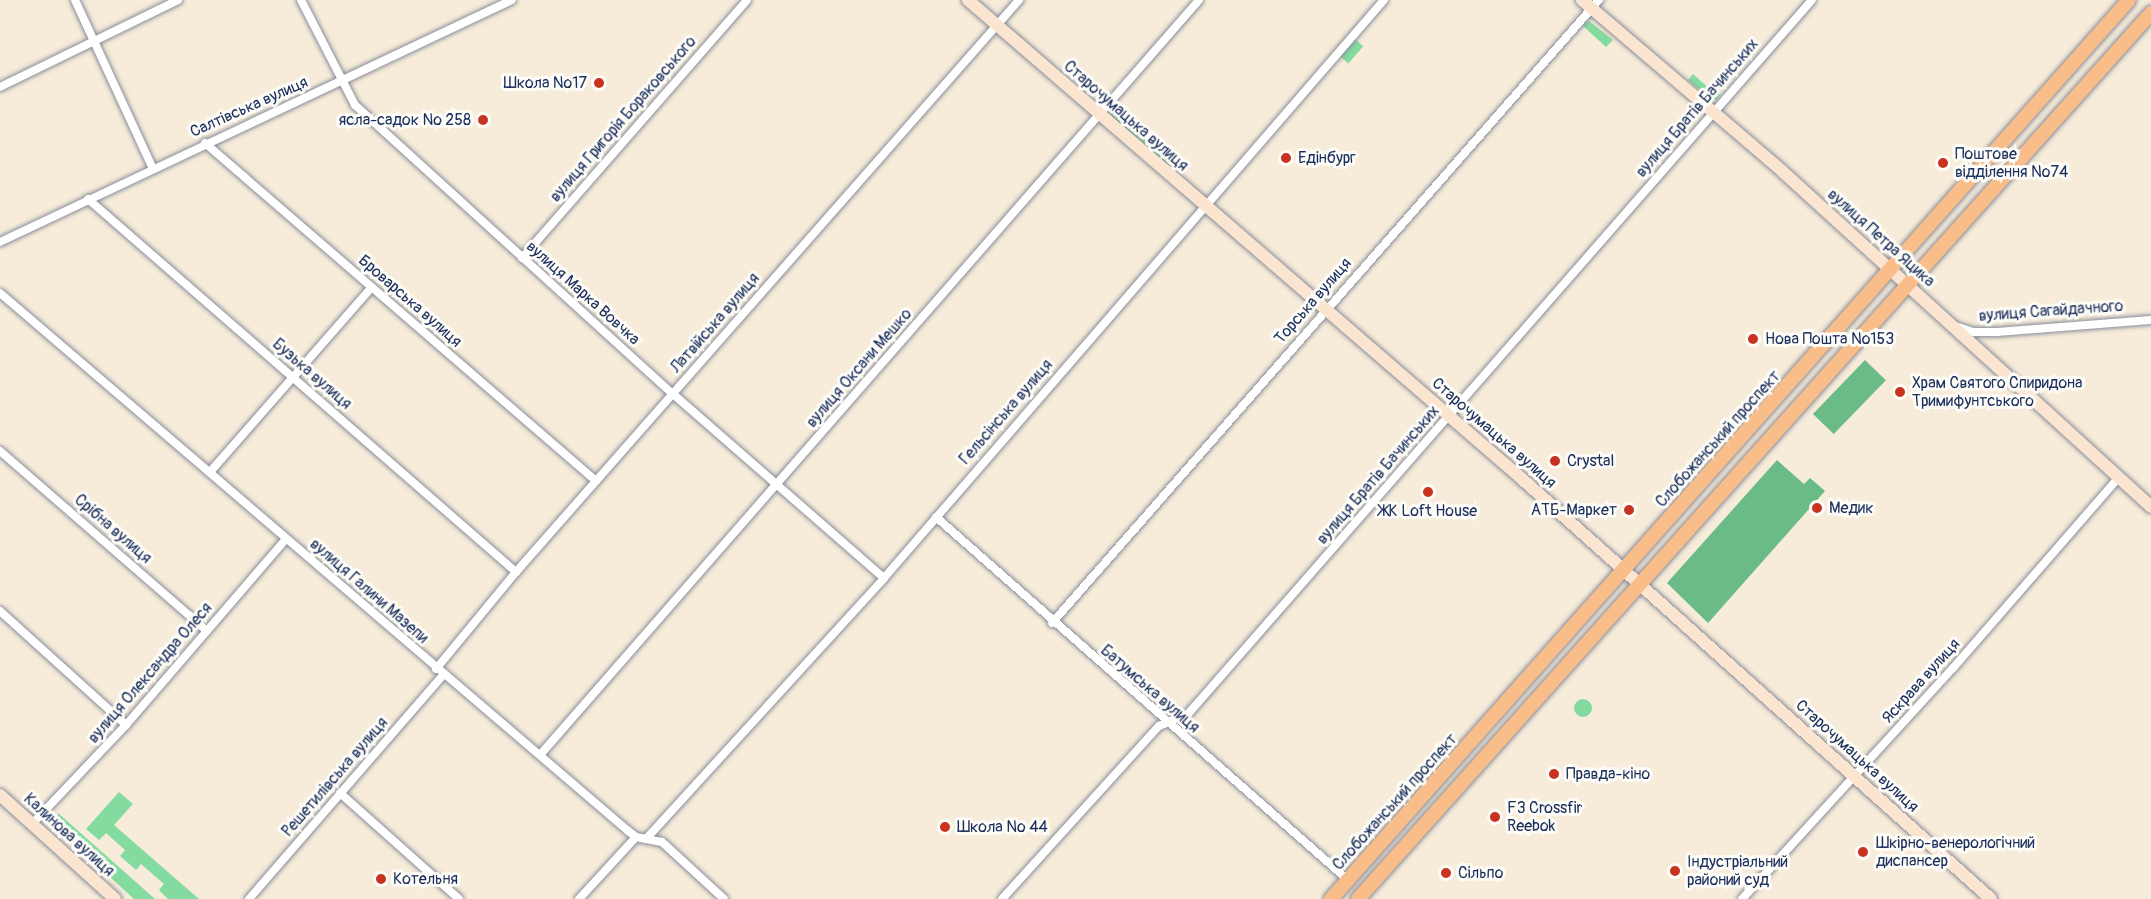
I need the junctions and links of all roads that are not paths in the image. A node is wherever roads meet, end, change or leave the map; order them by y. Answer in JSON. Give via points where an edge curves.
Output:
{"nodes":[{"id":1,"x":75,"y":0,"type":"edge"},
{"id":2,"x":178,"y":0,"type":"edge"},
{"id":3,"x":301,"y":0,"type":"edge"},
{"id":4,"x":512,"y":0,"type":"edge"},
{"id":5,"x":747,"y":0,"type":"edge"},
{"id":6,"x":968,"y":0,"type":"edge"},
{"id":7,"x":1019,"y":0,"type":"edge"},
{"id":8,"x":1199,"y":0,"type":"edge"},
{"id":9,"x":1384,"y":0,"type":"edge"},
{"id":10,"x":1812,"y":0,"type":"edge"},
{"id":11,"x":2129,"y":0,"type":"edge"},
{"id":12,"x":1591,"y":3,"type":"edge"},
{"id":13,"x":2151,"y":13,"type":"edge"},
{"id":14,"x":996,"y":25,"type":"junction"},
{"id":15,"x":92,"y":43,"type":"junction"},
{"id":16,"x":340,"y":82,"type":"junction"},
{"id":17,"x":0,"y":87,"type":"edge"},
{"id":18,"x":1714,"y":112,"type":"junction"},
{"id":19,"x":1101,"y":115,"type":"junction"},
{"id":20,"x":205,"y":143,"type":"junction"},
{"id":21,"x":153,"y":169,"type":"junction"},
{"id":22,"x":88,"y":199,"type":"junction"},
{"id":23,"x":1204,"y":205,"type":"junction"},
{"id":24,"x":0,"y":242,"type":"edge"},
{"id":25,"x":522,"y":258,"type":"junction"},
{"id":26,"x":1893,"y":270,"type":"junction"},
{"id":27,"x":1907,"y":283,"type":"junction"},
{"id":28,"x":370,"y":288,"type":"junction"},
{"id":29,"x":0,"y":293,"type":"edge"},
{"id":30,"x":1324,"y":310,"type":"junction"},
{"id":31,"x":2151,"y":320,"type":"edge"},
{"id":32,"x":1954,"y":326,"type":"junction"},
{"id":33,"x":294,"y":377,"type":"junction"},
{"id":34,"x":673,"y":394,"type":"junction"},
{"id":35,"x":1448,"y":416,"type":"junction"},
{"id":36,"x":0,"y":451,"type":"edge"},
{"id":37,"x":210,"y":472,"type":"junction"},
{"id":38,"x":2118,"y":478,"type":"junction"},
{"id":39,"x":596,"y":481,"type":"junction"},
{"id":40,"x":777,"y":483,"type":"junction"},
{"id":41,"x":2151,"y":507,"type":"edge"},
{"id":42,"x":936,"y":517,"type":"junction"},
{"id":43,"x":286,"y":538,"type":"junction"},
{"id":44,"x":1624,"y":569,"type":"junction"},
{"id":45,"x":516,"y":572,"type":"junction"},
{"id":46,"x":884,"y":578,"type":"junction"},
{"id":47,"x":1639,"y":583,"type":"junction"},
{"id":48,"x":0,"y":611,"type":"edge"},
{"id":49,"x":1052,"y":623,"type":"junction"},
{"id":50,"x":207,"y":630,"type":"junction"},
{"id":51,"x":439,"y":672,"type":"junction"},
{"id":52,"x":1169,"y":724,"type":"junction"},
{"id":53,"x":126,"y":725,"type":"junction"},
{"id":54,"x":540,"y":755,"type":"junction"},
{"id":55,"x":1854,"y":775,"type":"junction"},
{"id":56,"x":340,"y":793,"type":"junction"},
{"id":57,"x":0,"y":795,"type":"edge"},
{"id":58,"x":32,"y":824,"type":"junction"},
{"id":59,"x":636,"y":837,"type":"junction"},
{"id":60,"x":646,"y":839,"type":"junction"},
{"id":61,"x":1348,"y":880,"type":"junction"},
{"id":62,"x":106,"y":896,"type":"edge"},
{"id":63,"x":1364,"y":897,"type":"edge"},
{"id":64,"x":249,"y":899,"type":"edge"},
{"id":65,"x":459,"y":899,"type":"edge"},
{"id":66,"x":579,"y":899,"type":"edge"},
{"id":67,"x":724,"y":899,"type":"edge"},
{"id":68,"x":1002,"y":899,"type":"edge"},
{"id":69,"x":1330,"y":899,"type":"edge"},
{"id":70,"x":1742,"y":899,"type":"edge"},
{"id":71,"x":1992,"y":899,"type":"edge"}],
"edges":[{"from":1,"to":15,"type":"street"},
{"from":2,"to":15,"type":"street"},
{"from":3,"to":16,"type":"street","name":"вулиця Марка Вовчка"},
{"from":4,"to":16,"type":"street","name":"Салтівська вулиця"},
{"from":5,"to":25,"type":"street","name":"вулиця Григорія Бораковського"},
{"from":6,"to":14,"type":"street","name":"Старочумацька вулиця"},
{"from":7,"to":14,"type":"street","name":"Латвійська вулиця"},
{"from":8,"to":19,"type":"street","name":"вулиця Оксани Мешко"},
{"from":9,"to":23,"type":"street","name":"Гельсінська вулиця"},
{"from":10,"to":18,"type":"street","name":"вулиця Братів Бачинських"},
{"from":11,"to":26,"type":"main road","name":"Слобожанський проспект"},
{"from":12,"to":18,"type":"street","name":"вулиця Петра Яцика"},
{"from":12,"to":30,"type":"street","name":"Торська вулиця"},
{"from":13,"to":27,"type":"main road"},
{"from":14,"to":19,"type":"street","name":"Старочумацька вулиця"},
{"from":14,"to":34,"type":"street","name":"Латвійська вулиця"},
{"from":15,"to":17,"type":"street"},
{"from":15,"to":21,"type":"street"},
{"from":16,"to":20,"type":"street","name":"Салтівська вулиця"},
{"from":16,"to":25,"type":"street","name":"вулиця Марка Вовчка","via":[[355,105]]},
{"from":18,"to":26,"type":"street","name":"вулиця Петра Яцика"},
{"from":18,"to":35,"type":"street","name":"вулиця Братів Бачинських"},
{"from":19,"to":23,"type":"street","name":"Старочумацька вулиця"},
{"from":19,"to":40,"type":"street","name":"вулиця Оксани Мешко"},
{"from":20,"to":21,"type":"street","name":"Салтівська вулиця"},
{"from":20,"to":28,"type":"street","name":"Броварська вулиця"},
{"from":21,"to":22,"type":"street","name":"Салтівська вулиця"},
{"from":22,"to":24,"type":"street","name":"Салтівська вулиця"},
{"from":22,"to":33,"type":"street","name":"Бузька вулиця"},
{"from":23,"to":30,"type":"street","name":"Старочумацька вулиця"},
{"from":23,"to":42,"type":"street","name":"Гельсінська вулиця"},
{"from":25,"to":34,"type":"street","name":"вулиця Марка Вовчка"},
{"from":26,"to":27,"type":"street","name":"вулиця Петра Яцика"},
{"from":26,"to":44,"type":"main road","name":"Слобожанський проспект"},
{"from":27,"to":32,"type":"street","name":"вулиця Петра Яцика"},
{"from":27,"to":47,"type":"main road"},
{"from":28,"to":33,"type":"street"},
{"from":28,"to":39,"type":"street","name":"Броварська вулиця"},
{"from":29,"to":37,"type":"street","name":"вулиця Галини Мазепи"},
{"from":30,"to":35,"type":"street","name":"Старочумацька вулиця"},
{"from":30,"to":49,"type":"street","name":"Торська вулиця"},
{"from":31,"to":32,"type":"street","name":"вулиця Сагайдачного","via":[[1997,332],[1974,332]]},
{"from":32,"to":38,"type":"street","name":"вулиця Петра Яцика"},
{"from":33,"to":37,"type":"street"},
{"from":33,"to":45,"type":"street","name":"Бузька вулиця"},
{"from":34,"to":39,"type":"street","name":"Латвійська вулиця"},
{"from":34,"to":40,"type":"street","name":"вулиця Марка Вовчка"},
{"from":35,"to":44,"type":"street","name":"Старочумацька вулиця"},
{"from":35,"to":52,"type":"street","name":"вулиця Братів Бачинських","via":[[1188,714]]},
{"from":36,"to":50,"type":"street","name":"Срібна вулиця"},
{"from":37,"to":43,"type":"street","name":"вулиця Галини Мазепи"},
{"from":38,"to":41,"type":"street","name":"вулиця Петра Яцика"},
{"from":38,"to":55,"type":"street","name":"Яскрава вулиця"},
{"from":39,"to":45,"type":"street","name":"Латвійська вулиця"},
{"from":40,"to":46,"type":"street","name":"вулиця Марка Вовчка"},
{"from":40,"to":54,"type":"street","name":"вулиця Оксани Мешко"},
{"from":42,"to":46,"type":"street","name":"Гельсінська вулиця"},
{"from":42,"to":49,"type":"street","name":"Батумська вулиця"},
{"from":43,"to":50,"type":"street","name":"вулиця Олександра Олеся"},
{"from":43,"to":51,"type":"street","name":"вулиця Галини Мазепи"},
{"from":44,"to":47,"type":"street","name":"Старочумацька вулиця"},
{"from":44,"to":61,"type":"main road","name":"Слобожанський проспект"},
{"from":45,"to":51,"type":"street","name":"Латвійська вулиця"},
{"from":46,"to":60,"type":"street","name":"Гельсінська вулиця"},
{"from":47,"to":55,"type":"street","name":"Старочумацька вулиця"},
{"from":47,"to":63,"type":"main road"},
{"from":48,"to":53,"type":"street"},
{"from":49,"to":52,"type":"street","name":"Батумська вулиця"},
{"from":50,"to":53,"type":"street","name":"вулиця Олександра Олеся"},
{"from":51,"to":54,"type":"street","name":"вулиця Галини Мазепи"},
{"from":51,"to":56,"type":"street","name":"Решетилівська вулиця"},
{"from":52,"to":61,"type":"street","name":"Батумська вулиця"},
{"from":52,"to":68,"type":"street","name":"вулиця Братів Бачинських","via":[[1159,726]]},
{"from":53,"to":58,"type":"street","name":"вулиця Олександра Олеся"},
{"from":54,"to":59,"type":"street","name":"вулиця Галини Мазепи"},
{"from":55,"to":70,"type":"street","name":"Яскрава вулиця"},
{"from":55,"to":71,"type":"street","name":"Старочумацька вулиця"},
{"from":56,"to":64,"type":"street","name":"Решетилівська вулиця"},
{"from":56,"to":65,"type":"street"},
{"from":57,"to":58,"type":"street","name":"Калинова вулиця"},
{"from":58,"to":62,"type":"street","name":"Калинова вулиця"},
{"from":59,"to":60,"type":"street","name":"вулиця Галини Мазепи"},
{"from":59,"to":66,"type":"street"},
{"from":60,"to":67,"type":"street","name":"вулиця Галини Мазепи","via":[[662,842]]},
{"from":61,"to":69,"type":"main road","name":"Слобожанський проспект"}]}
